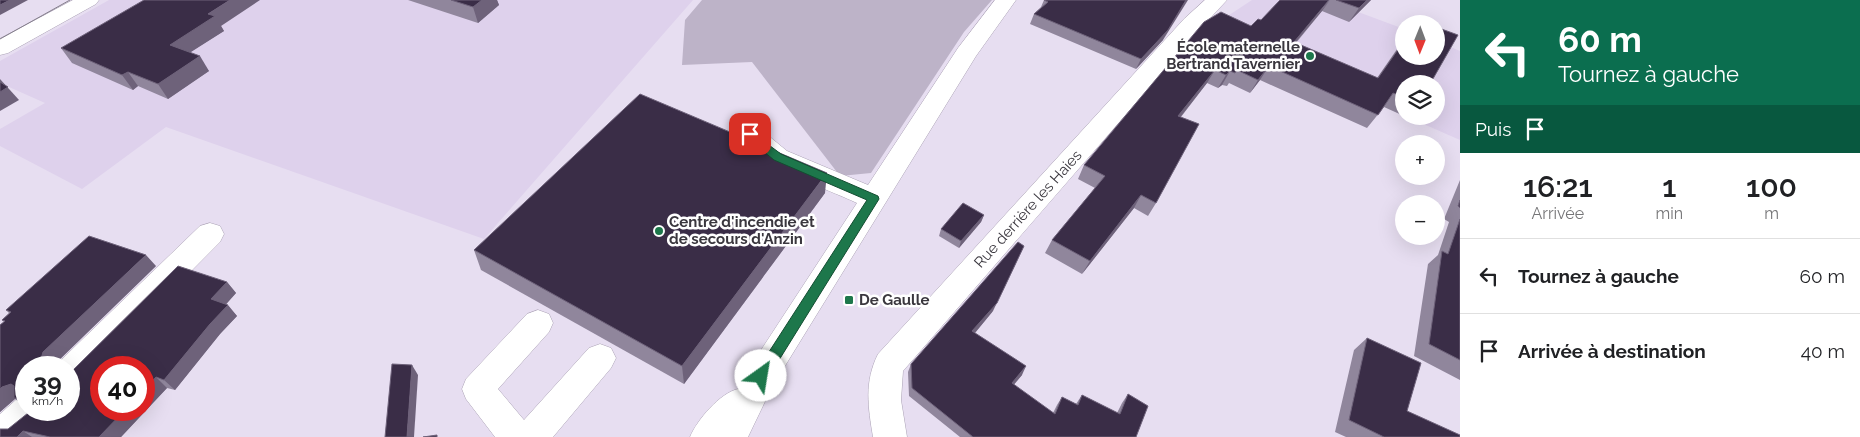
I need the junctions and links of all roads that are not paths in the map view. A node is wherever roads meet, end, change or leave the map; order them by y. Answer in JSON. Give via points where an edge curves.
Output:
{"nodes":[{"id":1,"x":55,"y":0,"type":"edge"},
{"id":2,"x":89,"y":0,"type":"edge"},
{"id":3,"x":1006,"y":0,"type":"edge"},
{"id":4,"x":1217,"y":0,"type":"edge"},
{"id":5,"x":0,"y":31,"type":"edge"},
{"id":6,"x":0,"y":48,"type":"edge"},
{"id":7,"x":750,"y":134,"type":"dead end"},
{"id":8,"x":874,"y":199,"type":"junction"},
{"id":9,"x":210,"y":234,"type":"dead end"},
{"id":10,"x":538,"y":323,"type":"dead end"},
{"id":11,"x":600,"y":358,"type":"dead end"},
{"id":12,"x":80,"y":362,"type":"edge"},
{"id":13,"x":761,"y":376,"type":"junction"},
{"id":14,"x":17,"y":421,"type":"edge"},
{"id":15,"x":0,"y":436,"type":"edge"},
{"id":16,"x":516,"y":437,"type":"edge"},
{"id":17,"x":531,"y":437,"type":"edge"},
{"id":18,"x":707,"y":437,"type":"edge"},
{"id":19,"x":731,"y":437,"type":"edge"},
{"id":20,"x":890,"y":437,"type":"edge"}],
"edges":[{"from":1,"to":5,"type":"street"},
{"from":2,"to":6,"type":"street"},
{"from":3,"to":8,"type":"street","via":[[966,53]]},
{"from":4,"to":20,"type":"street","name":"Rue derrière les Haies","via":[[1192,24],[889,364],[884,394]]},
{"from":7,"to":8,"type":"street","via":[[778,157]]},
{"from":8,"to":13,"type":"street"},
{"from":9,"to":12,"type":"street"},
{"from":10,"to":16,"type":"street","via":[[478,390]]},
{"from":11,"to":17,"type":"street"},
{"from":13,"to":18,"type":"street"},
{"from":13,"to":19,"type":"street"},
{"from":14,"to":15,"type":"street"}]}
